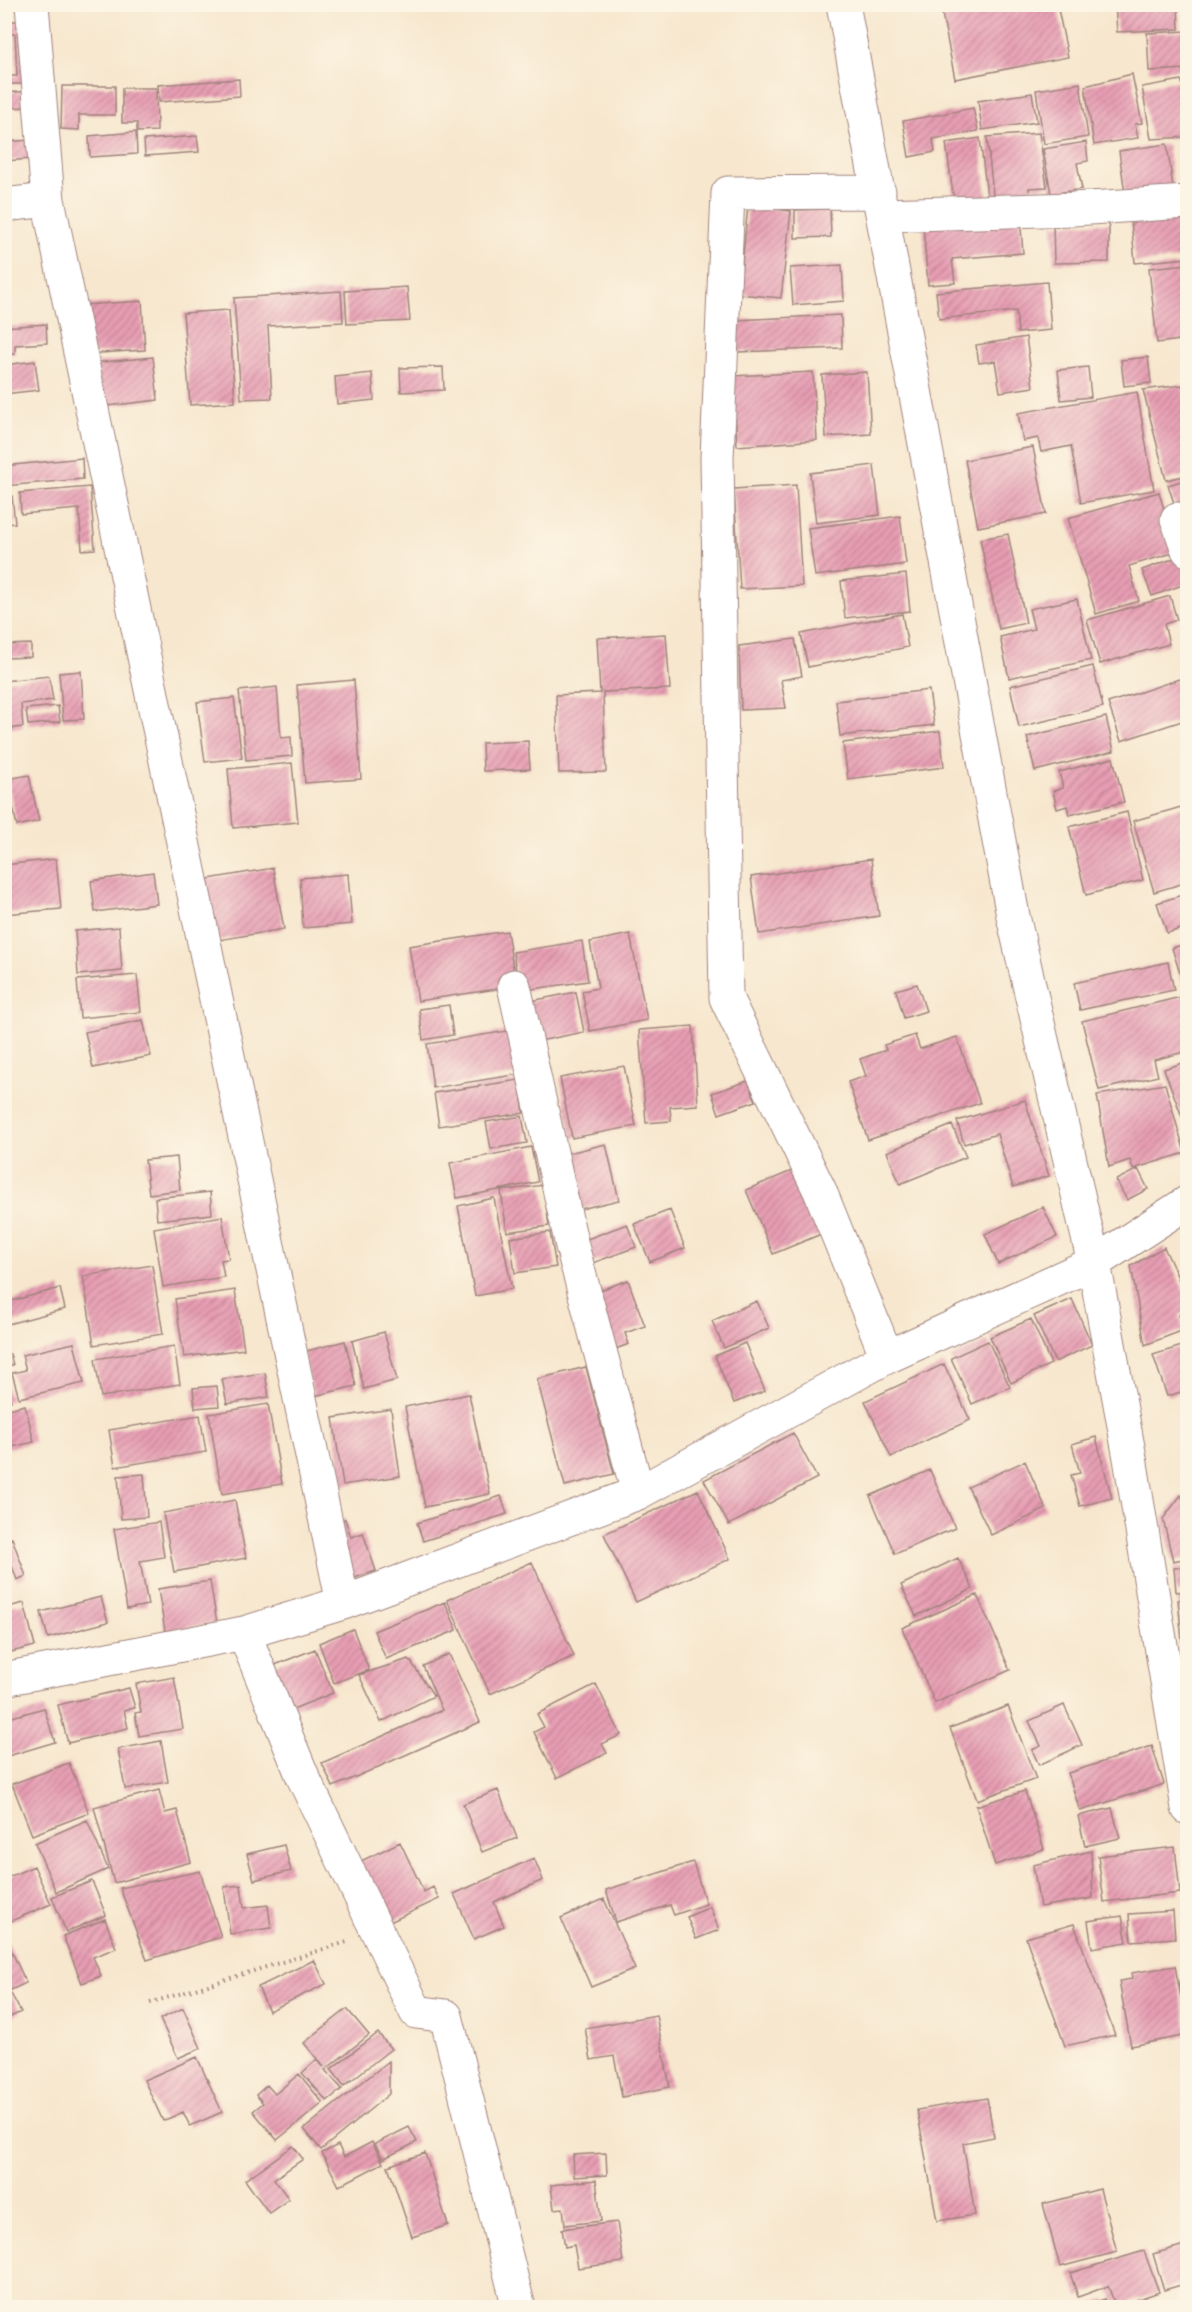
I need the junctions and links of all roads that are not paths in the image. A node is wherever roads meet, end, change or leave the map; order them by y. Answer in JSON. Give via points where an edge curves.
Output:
{"nodes":[{"id":1,"x":32,"y":4,"type":"edge"},
{"id":2,"x":843,"y":4,"type":"edge"},
{"id":3,"x":48,"y":200,"type":"junction"},
{"id":4,"x":1188,"y":202,"type":"edge"},
{"id":5,"x":882,"y":204,"type":"junction"},
{"id":6,"x":4,"y":205,"type":"edge"},
{"id":7,"x":1177,"y":519,"type":"dead end"},
{"id":8,"x":1188,"y":550,"type":"edge"},
{"id":9,"x":514,"y":986,"type":"dead end"},
{"id":10,"x":1188,"y":1202,"type":"edge"},
{"id":11,"x":1094,"y":1263,"type":"junction"},
{"id":12,"x":887,"y":1357,"type":"junction"},
{"id":13,"x":638,"y":1492,"type":"junction"},
{"id":14,"x":343,"y":1603,"type":"junction"},
{"id":15,"x":244,"y":1633,"type":"junction"},
{"id":16,"x":4,"y":1679,"type":"edge"},
{"id":17,"x":1188,"y":1808,"type":"edge"},
{"id":18,"x":519,"y":2307,"type":"edge"}],
"edges":[{"from":1,"to":3,"type":"street"},
{"from":2,"to":5,"type":"street"},
{"from":3,"to":6,"type":"street"},
{"from":3,"to":14,"type":"street"},
{"from":4,"to":5,"type":"street","via":[[1073,209]]},
{"from":5,"to":11,"type":"street","via":[[1013,916]]},
{"from":5,"to":12,"type":"street","via":[[728,193],[717,458],[726,998],[820,1191]]},
{"from":7,"to":8,"type":"street"},
{"from":9,"to":13,"type":"street","via":[[572,1246]]},
{"from":10,"to":11,"type":"street"},
{"from":11,"to":12,"type":"street"},
{"from":11,"to":17,"type":"street"},
{"from":12,"to":13,"type":"street"},
{"from":13,"to":14,"type":"street"},
{"from":14,"to":15,"type":"street"},
{"from":15,"to":16,"type":"street"},
{"from":15,"to":18,"type":"street","via":[[303,1777],[416,2012],[446,2016]]}]}
